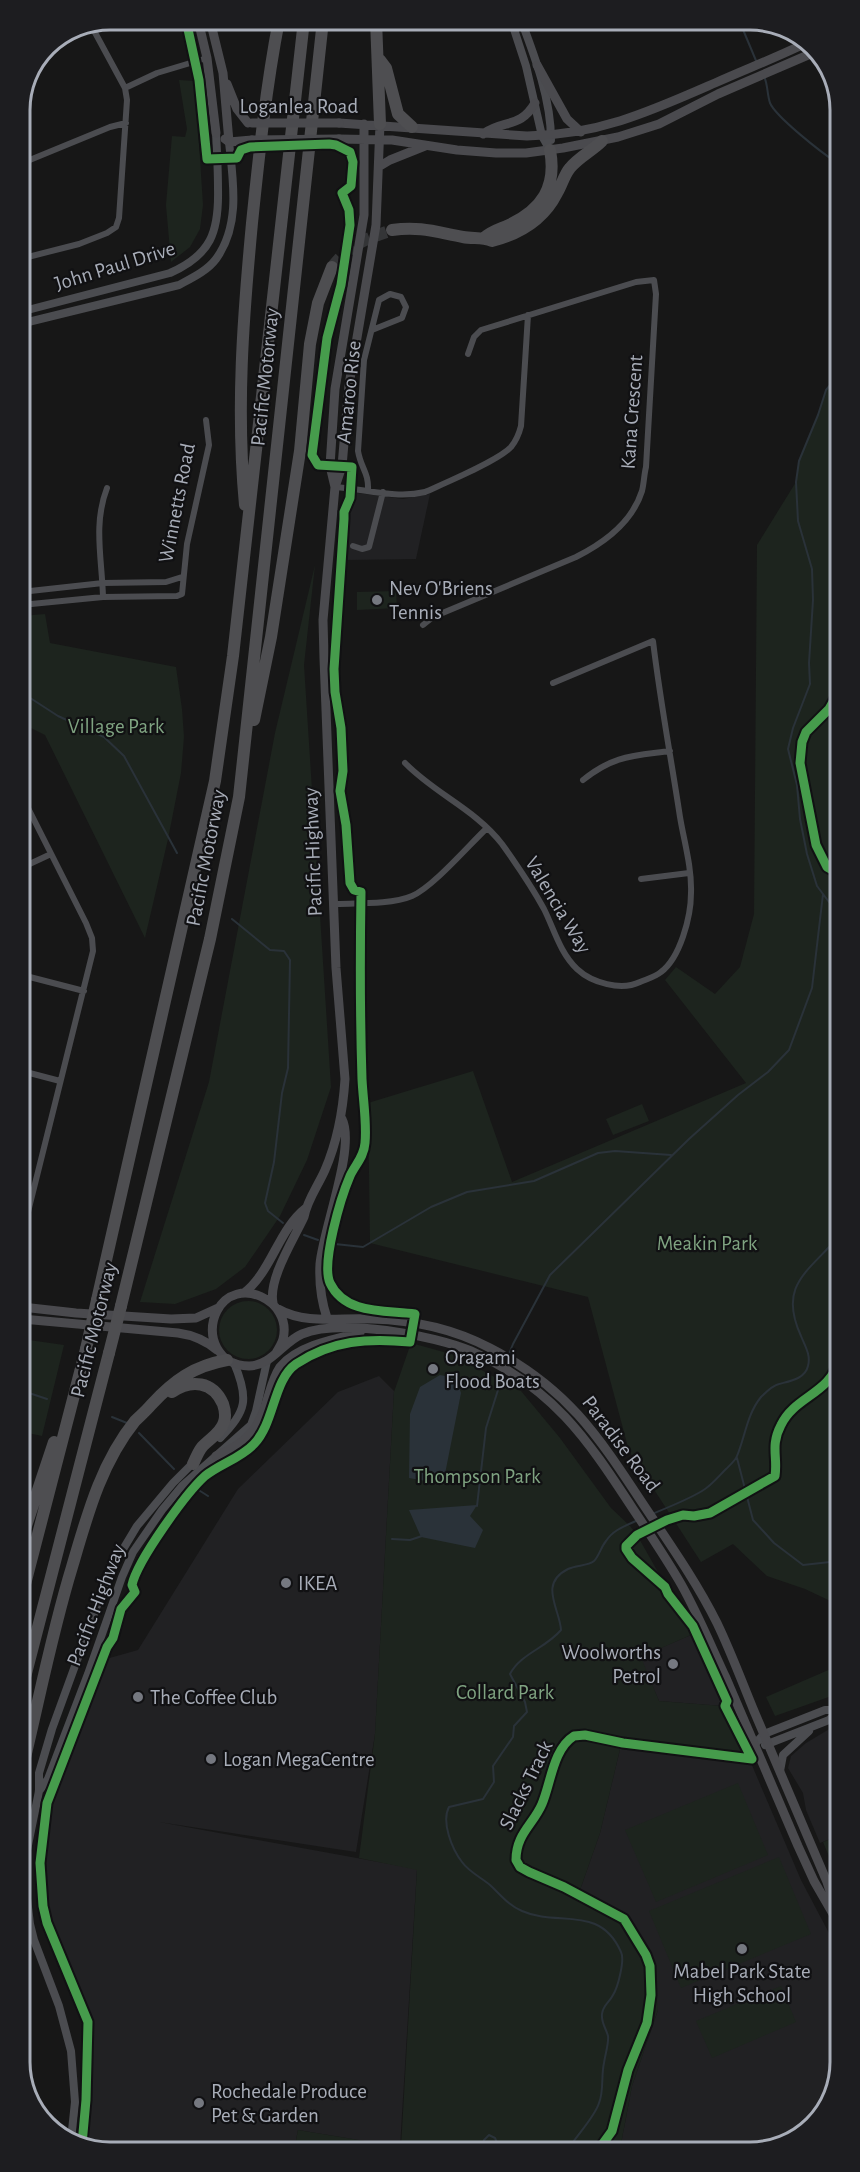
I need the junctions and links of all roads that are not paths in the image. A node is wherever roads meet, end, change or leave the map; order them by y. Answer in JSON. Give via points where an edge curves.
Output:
{"nodes":[{"id":1,"x":200,"y":30,"type":"edge"},
{"id":2,"x":212,"y":30,"type":"edge"},
{"id":3,"x":277,"y":30,"type":"edge"},
{"id":4,"x":303,"y":30,"type":"edge"},
{"id":5,"x":323,"y":30,"type":"edge"},
{"id":6,"x":377,"y":30,"type":"edge"},
{"id":7,"x":514,"y":30,"type":"edge"},
{"id":8,"x":525,"y":30,"type":"edge"},
{"id":9,"x":95,"y":32,"type":"edge"},
{"id":10,"x":799,"y":47,"type":"edge"},
{"id":11,"x":808,"y":54,"type":"edge"},
{"id":12,"x":379,"y":55,"type":"junction"},
{"id":13,"x":207,"y":58,"type":"junction"},
{"id":14,"x":537,"y":64,"type":"junction"},
{"id":15,"x":223,"y":73,"type":"junction"},
{"id":16,"x":125,"y":88,"type":"junction"},
{"id":17,"x":535,"y":103,"type":"junction"},
{"id":18,"x":126,"y":123,"type":"junction"},
{"id":19,"x":250,"y":123,"type":"junction"},
{"id":20,"x":364,"y":124,"type":"junction"},
{"id":21,"x":380,"y":124,"type":"junction"},
{"id":22,"x":228,"y":125,"type":"junction"},
{"id":23,"x":412,"y":127,"type":"junction"},
{"id":24,"x":581,"y":132,"type":"junction"},
{"id":25,"x":216,"y":133,"type":"junction"},
{"id":26,"x":483,"y":134,"type":"junction"},
{"id":27,"x":546,"y":136,"type":"junction"},
{"id":28,"x":364,"y":139,"type":"junction"},
{"id":29,"x":380,"y":140,"type":"junction"},
{"id":30,"x":602,"y":141,"type":"junction"},
{"id":31,"x":229,"y":142,"type":"junction"},
{"id":32,"x":428,"y":145,"type":"junction"},
{"id":33,"x":550,"y":150,"type":"junction"},
{"id":34,"x":30,"y":160,"type":"edge"},
{"id":35,"x":380,"y":166,"type":"junction"},
{"id":36,"x":392,"y":230,"type":"tunnel mouth"},
{"id":37,"x":484,"y":238,"type":"junction"},
{"id":38,"x":30,"y":256,"type":"edge"},
{"id":39,"x":332,"y":267,"type":"tunnel mouth"},
{"id":40,"x":30,"y":309,"type":"edge"},
{"id":41,"x":528,"y":315,"type":"junction"},
{"id":42,"x":30,"y":322,"type":"edge"},
{"id":43,"x":372,"y":330,"type":"junction"},
{"id":44,"x":468,"y":354,"type":"dead end"},
{"id":45,"x":206,"y":420,"type":"dead end"},
{"id":46,"x":335,"y":487,"type":"junction"},
{"id":47,"x":107,"y":488,"type":"dead end"},
{"id":48,"x":368,"y":491,"type":"junction"},
{"id":49,"x":383,"y":492,"type":"junction"},
{"id":50,"x":247,"y":533,"type":"junction"},
{"id":51,"x":353,"y":546,"type":"dead end"},
{"id":52,"x":182,"y":577,"type":"junction"},
{"id":53,"x":103,"y":583,"type":"junction"},
{"id":54,"x":30,"y":590,"type":"edge"},
{"id":55,"x":103,"y":597,"type":"junction"},
{"id":56,"x":30,"y":604,"type":"edge"},
{"id":57,"x":423,"y":625,"type":"dead end"},
{"id":58,"x":553,"y":683,"type":"dead end"},
{"id":59,"x":670,"y":751,"type":"junction"},
{"id":60,"x":405,"y":763,"type":"dead end"},
{"id":61,"x":583,"y":780,"type":"dead end"},
{"id":62,"x":239,"y":797,"type":"junction"},
{"id":63,"x":30,"y":812,"type":"edge"},
{"id":64,"x":487,"y":828,"type":"junction"},
{"id":65,"x":51,"y":854,"type":"junction"},
{"id":66,"x":30,"y":864,"type":"edge"},
{"id":67,"x":689,"y":873,"type":"junction"},
{"id":68,"x":640,"y":879,"type":"dead end"},
{"id":69,"x":333,"y":904,"type":"junction"},
{"id":70,"x":30,"y":977,"type":"edge"},
{"id":71,"x":84,"y":991,"type":"junction"},
{"id":72,"x":30,"y":1073,"type":"edge"},
{"id":73,"x":60,"y":1081,"type":"junction"},
{"id":74,"x":342,"y":1119,"type":"junction"},
{"id":75,"x":30,"y":1204,"type":"edge"},
{"id":76,"x":306,"y":1208,"type":"junction"},
{"id":77,"x":244,"y":1293,"type":"junction"},
{"id":78,"x":276,"y":1306,"type":"junction"},
{"id":79,"x":218,"y":1307,"type":"junction"},
{"id":80,"x":30,"y":1308,"type":"edge"},
{"id":81,"x":327,"y":1318,"type":"junction"},
{"id":82,"x":30,"y":1320,"type":"edge"},
{"id":83,"x":374,"y":1330,"type":"junction"},
{"id":84,"x":86,"y":1349,"type":"junction"},
{"id":85,"x":276,"y":1353,"type":"junction"},
{"id":86,"x":227,"y":1358,"type":"junction"},
{"id":87,"x":267,"y":1361,"type":"junction"},
{"id":88,"x":152,"y":1404,"type":"junction"},
{"id":89,"x":216,"y":1456,"type":"junction"},
{"id":90,"x":193,"y":1464,"type":"junction"},
{"id":91,"x":30,"y":1514,"type":"edge"},
{"id":92,"x":30,"y":1565,"type":"edge"},
{"id":93,"x":30,"y":1658,"type":"edge"},
{"id":94,"x":830,"y":1710,"type":"edge"},
{"id":95,"x":830,"y":1719,"type":"edge"},
{"id":96,"x":814,"y":1726,"type":"junction"},
{"id":97,"x":764,"y":1734,"type":"junction"},
{"id":98,"x":30,"y":1736,"type":"edge"},
{"id":99,"x":755,"y":1744,"type":"junction"},
{"id":100,"x":769,"y":1745,"type":"junction"},
{"id":101,"x":779,"y":1771,"type":"junction"},
{"id":102,"x":39,"y":1791,"type":"junction"},
{"id":103,"x":30,"y":1833,"type":"edge"},
{"id":104,"x":830,"y":1891,"type":"edge"},
{"id":105,"x":830,"y":1908,"type":"edge"},
{"id":106,"x":30,"y":1924,"type":"edge"},
{"id":107,"x":72,"y":2132,"type":"edge"}],
"edges":[{"from":1,"to":13,"type":"main road"},
{"from":2,"to":15,"type":"main road"},
{"from":3,"to":50,"type":"highway","via":[[258,159],[241,348],[240,449]]},
{"from":4,"to":50,"type":"highway","name":"Pacific Motorway"},
{"from":5,"to":62,"type":"highway","name":"Pacific Motorway"},
{"from":6,"to":12,"type":"highway"},
{"from":7,"to":17,"type":"street"},
{"from":8,"to":14,"type":"street"},
{"from":9,"to":16,"type":"street"},
{"from":10,"to":24,"type":"main road","name":"Loganlea Road","via":[[623,121]]},
{"from":11,"to":30,"type":"main road","name":"Loganlea Road","via":[[659,124]]},
{"from":12,"to":21,"type":"highway"},
{"from":12,"to":23,"type":"highway","via":[[398,114]]},
{"from":13,"to":16,"type":"street"},
{"from":13,"to":25,"type":"main road"},
{"from":14,"to":24,"type":"main road","via":[[567,119]]},
{"from":14,"to":27,"type":"street","via":[[550,123]]},
{"from":15,"to":19,"type":"main road","via":[[237,109]]},
{"from":15,"to":22,"type":"main road"},
{"from":16,"to":18,"type":"street"},
{"from":17,"to":26,"type":"main road","via":[[520,120],[493,127]]},
{"from":17,"to":27,"type":"street"},
{"from":18,"to":34,"type":"street"},
{"from":18,"to":38,"type":"street","via":[[116,227],[79,244]]},
{"from":19,"to":20,"type":"main road","name":"Loganlea Road","bridge":true},
{"from":19,"to":22,"type":"main road","name":"Loganlea Road"},
{"from":20,"to":21,"type":"main road","name":"Loganlea Road"},
{"from":20,"to":28,"type":"main road","name":"Pacific Highway"},
{"from":21,"to":23,"type":"main road","name":"Loganlea Road"},
{"from":21,"to":29,"type":"main road","name":"Pacific Highway"},
{"from":22,"to":25,"type":"main road","name":"Loganlea Road"},
{"from":22,"to":31,"type":"main road"},
{"from":23,"to":26,"type":"main road","name":"Loganlea Road"},
{"from":24,"to":27,"type":"main road","name":"Loganlea Road"},
{"from":25,"to":31,"type":"main road","name":"Loganlea Road"},
{"from":25,"to":40,"type":"street","name":"John Paul Drive","via":[[219,210],[214,236],[203,252],[170,273]]},
{"from":26,"to":27,"type":"main road","name":"Loganlea Road"},
{"from":27,"to":33,"type":"street"},
{"from":28,"to":29,"type":"main road","name":"Loganlea Road"},
{"from":28,"to":31,"type":"main road","name":"Loganlea Road","bridge":true},
{"from":28,"to":46,"type":"main road","name":"Pacific Highway","via":[[364,215],[335,389],[330,465]]},
{"from":29,"to":32,"type":"main road","name":"Loganlea Road"},
{"from":29,"to":35,"type":"main road","name":"Pacific Highway"},
{"from":30,"to":33,"type":"main road","name":"Loganlea Road"},
{"from":30,"to":37,"type":"highway","via":[[570,168],[553,200],[535,220],[502,238]]},
{"from":31,"to":42,"type":"street","name":"John Paul Drive","via":[[233,213],[228,238],[216,260],[179,285]]},
{"from":32,"to":33,"type":"main road","name":"Loganlea Road","via":[[496,153]]},
{"from":32,"to":35,"type":"main road"},
{"from":33,"to":37,"type":"highway","via":[[552,180],[544,196],[520,219]]},
{"from":35,"to":46,"type":"main road","name":"Pacific Highway","via":[[376,225],[349,385],[342,466]]},
{"from":36,"to":37,"type":"highway","via":[[411,227]]},
{"from":39,"to":62,"type":"highway","via":[[318,303],[310,344],[285,551]]},
{"from":41,"to":44,"type":"street","name":"Kana Crescent","via":[[481,330]]},
{"from":41,"to":49,"type":"street","via":[[521,426],[509,449],[425,492]]},
{"from":41,"to":57,"type":"street","name":"Kana Crescent","via":[[654,280],[656,306],[642,491],[631,513],[597,546],[433,617]]},
{"from":43,"to":43,"type":"street","name":"Amaroo Rise","via":[[402,318],[406,307],[401,297],[390,294],[379,300]]},
{"from":43,"to":48,"type":"street","name":"Amaroo Rise","via":[[364,360],[358,452],[369,476]]},
{"from":45,"to":52,"type":"street","name":"Winnetts Road","via":[[209,445]]},
{"from":46,"to":48,"type":"street"},
{"from":46,"to":69,"type":"main road","name":"Pacific Highway","via":[[324,620]]},
{"from":47,"to":53,"type":"street","via":[[100,504],[98,525]]},
{"from":48,"to":49,"type":"street"},
{"from":49,"to":51,"type":"street","via":[[369,547]]},
{"from":50,"to":84,"type":"highway","name":"Pacific Motorway","bridge":true,"via":[[215,780]]},
{"from":52,"to":53,"type":"street","via":[[166,582]]},
{"from":52,"to":55,"type":"street","name":"Winnetts Road","via":[[182,592],[177,596]]},
{"from":53,"to":54,"type":"street"},
{"from":53,"to":55,"type":"street"},
{"from":55,"to":56,"type":"street"},
{"from":58,"to":59,"type":"street","name":"Valencia Way","via":[[653,641]]},
{"from":59,"to":61,"type":"street","via":[[614,759]]},
{"from":59,"to":67,"type":"street","name":"Valencia Way"},
{"from":60,"to":64,"type":"street","name":"Valencia Way","via":[[421,780],[471,812]]},
{"from":62,"to":93,"type":"highway","name":"Pacific Motorway","bridge":true,"via":[[210,939],[121,1306]]},
{"from":63,"to":65,"type":"street"},
{"from":64,"to":67,"type":"street","name":"Valencia Way","via":[[535,894],[568,960],[589,978],[606,984],[636,984],[662,972],[675,955],[692,895]]},
{"from":64,"to":69,"type":"street","via":[[424,890],[411,897]]},
{"from":65,"to":66,"type":"street"},
{"from":65,"to":71,"type":"street","via":[[92,938]]},
{"from":67,"to":68,"type":"street"},
{"from":69,"to":74,"type":"main road","name":"Pacific Highway","via":[[345,1079]]},
{"from":70,"to":71,"type":"street"},
{"from":71,"to":73,"type":"street"},
{"from":72,"to":73,"type":"street"},
{"from":73,"to":75,"type":"street"},
{"from":74,"to":76,"type":"main road","name":"Pacific Highway","via":[[325,1171]]},
{"from":74,"to":81,"type":"main road","via":[[346,1126],[344,1154],[320,1263]]},
{"from":76,"to":77,"type":"main road","name":"Pacific Highway"},
{"from":76,"to":78,"type":"main road","name":"Pacific Highway","via":[[272,1288]]},
{"from":77,"to":78,"type":"main road","via":[[260,1295]]},
{"from":77,"to":79,"type":"main road"},
{"from":78,"to":81,"type":"main road","name":"Paradise Road","via":[[296,1317]]},
{"from":78,"to":85,"type":"main road","via":[[284,1323],[283,1339]]},
{"from":79,"to":80,"type":"main road","via":[[196,1318],[171,1319]]},
{"from":79,"to":86,"type":"main road","via":[[212,1337]]},
{"from":81,"to":97,"type":"main road","name":"Paradise Road","via":[[414,1323],[480,1343],[526,1369],[573,1407],[594,1431],[688,1572],[718,1625]]},
{"from":82,"to":86,"type":"main road","via":[[193,1335]]},
{"from":83,"to":85,"type":"main road","name":"Paradise Road","via":[[316,1330],[298,1336]]},
{"from":83,"to":89,"type":"main road","via":[[320,1344],[289,1359],[275,1377],[255,1429],[235,1448]]},
{"from":83,"to":99,"type":"main road","name":"Paradise Road","via":[[420,1336],[475,1353],[541,1393],[578,1429],[681,1583]]},
{"from":84,"to":91,"type":"highway"},
{"from":84,"to":92,"type":"highway","name":"Pacific Motorway"},
{"from":85,"to":87,"type":"main road"},
{"from":86,"to":87,"type":"main road","via":[[250,1366]]},
{"from":86,"to":88,"type":"highway","via":[[186,1374]]},
{"from":86,"to":90,"type":"street","name":"Pacific Highway","via":[[244,1395],[242,1410],[234,1424]]},
{"from":87,"to":89,"type":"street","name":"Pacific Highway","via":[[251,1425]]},
{"from":88,"to":90,"type":"highway","via":[[178,1388],[197,1383],[209,1387],[220,1398],[224,1422]]},
{"from":88,"to":98,"type":"highway","via":[[109,1462],[93,1498],[60,1607]]},
{"from":89,"to":102,"type":"street","name":"Pacific Highway","via":[[183,1486],[132,1552],[48,1779]]},
{"from":90,"to":102,"type":"street","name":"Pacific Highway","via":[[137,1526],[103,1589],[52,1729],[39,1773]]},
{"from":94,"to":97,"type":"street"},
{"from":95,"to":96,"type":"street"},
{"from":96,"to":100,"type":"street"},
{"from":96,"to":101,"type":"street","via":[[783,1755]]},
{"from":97,"to":99,"type":"street"},
{"from":97,"to":100,"type":"main road","name":"Paradise Road"},
{"from":99,"to":100,"type":"street"},
{"from":99,"to":105,"type":"main road","name":"Paradise Road","via":[[810,1872]]},
{"from":100,"to":101,"type":"main road","name":"Paradise Road"},
{"from":101,"to":104,"type":"main road","name":"Paradise Road"},
{"from":102,"to":103,"type":"street","name":"Pacific Highway"},
{"from":106,"to":107,"type":"street","name":"Pacific Highway","via":[[59,2006],[70,2051],[75,2102]]}]}
